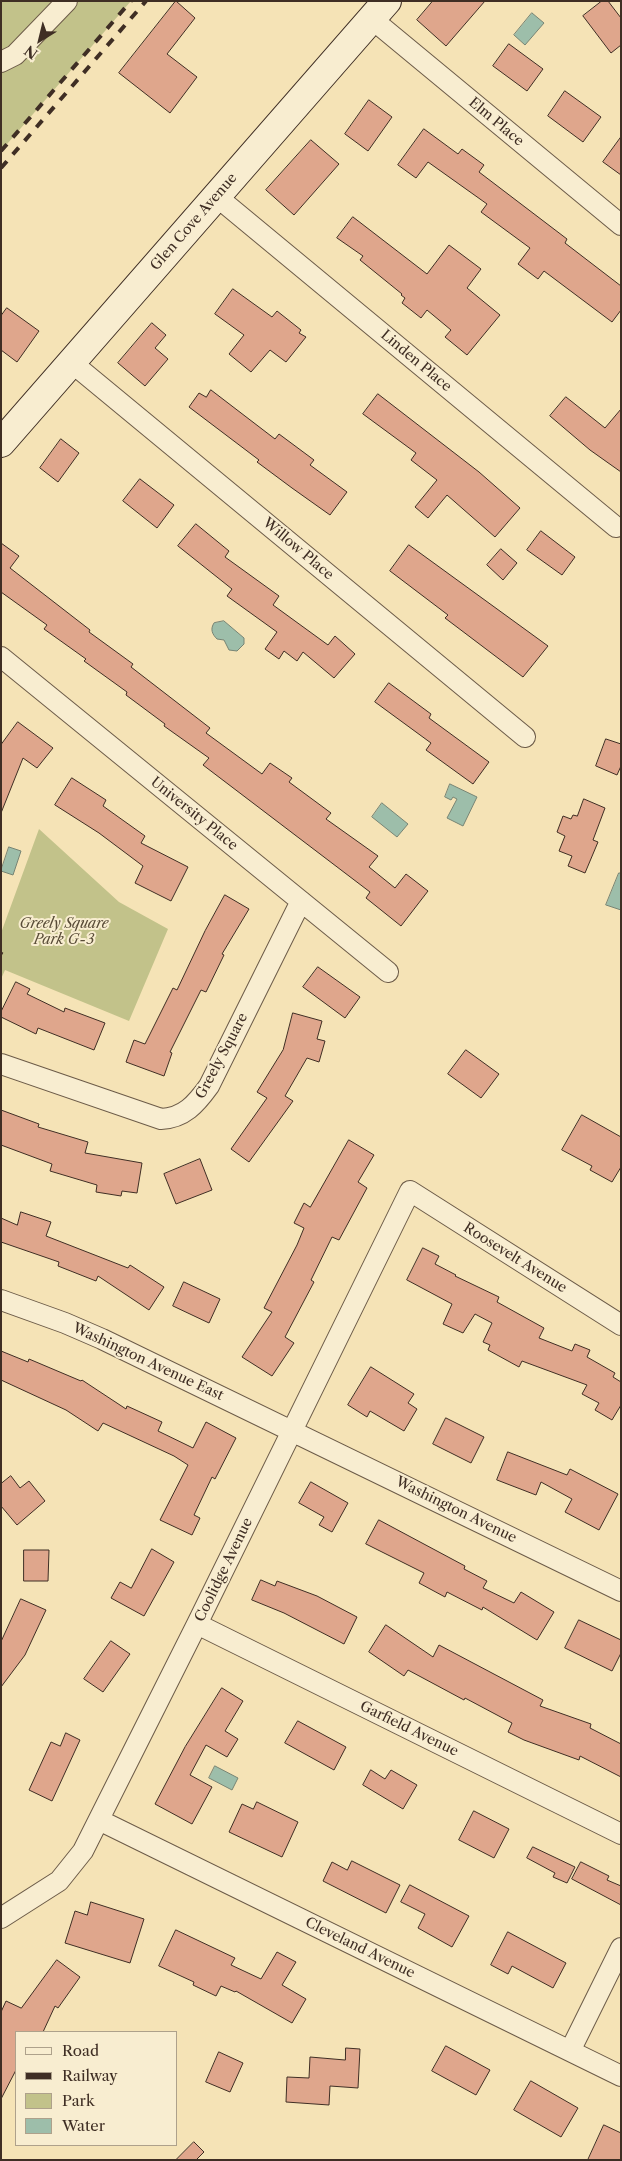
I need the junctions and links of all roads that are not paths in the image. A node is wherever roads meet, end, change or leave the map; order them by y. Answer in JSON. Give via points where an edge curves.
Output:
{"nodes":[{"id":1,"x":67,"y":1,"type":"edge"},
{"id":2,"x":379,"y":10,"type":"edge"},
{"id":3,"x":1,"y":62,"type":"edge"},
{"id":4,"x":216,"y":196,"type":"junction"},
{"id":5,"x":621,"y":225,"type":"edge"},
{"id":6,"x":71,"y":362,"type":"junction"},
{"id":7,"x":1,"y":443,"type":"edge"},
{"id":8,"x":616,"y":526,"type":"dead end"},
{"id":9,"x":1,"y":657,"type":"edge"},
{"id":10,"x":525,"y":737,"type":"dead end"},
{"id":11,"x":300,"y":901,"type":"junction"},
{"id":12,"x":388,"y":972,"type":"dead end"},
{"id":13,"x":1,"y":1064,"type":"edge"},
{"id":14,"x":410,"y":1191,"type":"joint"},
{"id":15,"x":1,"y":1300,"type":"edge"},
{"id":16,"x":621,"y":1324,"type":"edge"},
{"id":17,"x":292,"y":1430,"type":"junction"},
{"id":18,"x":621,"y":1590,"type":"edge"},
{"id":19,"x":197,"y":1624,"type":"junction"},
{"id":20,"x":99,"y":1820,"type":"junction"},
{"id":21,"x":621,"y":1834,"type":"edge"},
{"id":22,"x":1,"y":1918,"type":"edge"},
{"id":23,"x":621,"y":1948,"type":"edge"},
{"id":24,"x":570,"y":2051,"type":"junction"},
{"id":25,"x":621,"y":2076,"type":"edge"}],
"edges":[{"from":1,"to":3,"type":"street","via":[[15,55]]},
{"from":2,"to":4,"type":"main road","name":"Glen Cove Avenue"},
{"from":2,"to":5,"type":"street","name":"Elm Place"},
{"from":4,"to":6,"type":"main road","name":"Glen Cove Avenue"},
{"from":4,"to":8,"type":"street","name":"Linden Place"},
{"from":6,"to":7,"type":"main road","name":"Glen Cove Avenue"},
{"from":6,"to":10,"type":"street","name":"Willow Place"},
{"from":9,"to":11,"type":"street","name":"University Place"},
{"from":11,"to":12,"type":"street","name":"University Place"},
{"from":11,"to":13,"type":"street","name":"Greely Square","via":[[209,1086],[193,1108],[172,1119],[161,1119]]},
{"from":14,"to":16,"type":"street","name":"Roosevelt Avenue"},
{"from":14,"to":17,"type":"street","name":"Coolidge Avenue"},
{"from":15,"to":17,"type":"street","name":"Washington Avenue East","via":[[93,1335]]},
{"from":17,"to":18,"type":"street","name":"Washington Avenue"},
{"from":17,"to":19,"type":"street","name":"Coolidge Avenue"},
{"from":19,"to":20,"type":"street","name":"Coolidge Avenue"},
{"from":19,"to":21,"type":"street","name":"Garfield Avenue"},
{"from":20,"to":22,"type":"street","name":"Coolidge Avenue","via":[[83,1851],[59,1881]]},
{"from":20,"to":24,"type":"street","name":"Cleveland Avenue"},
{"from":23,"to":24,"type":"street"},
{"from":24,"to":25,"type":"street","name":"Cleveland Avenue"}]}
